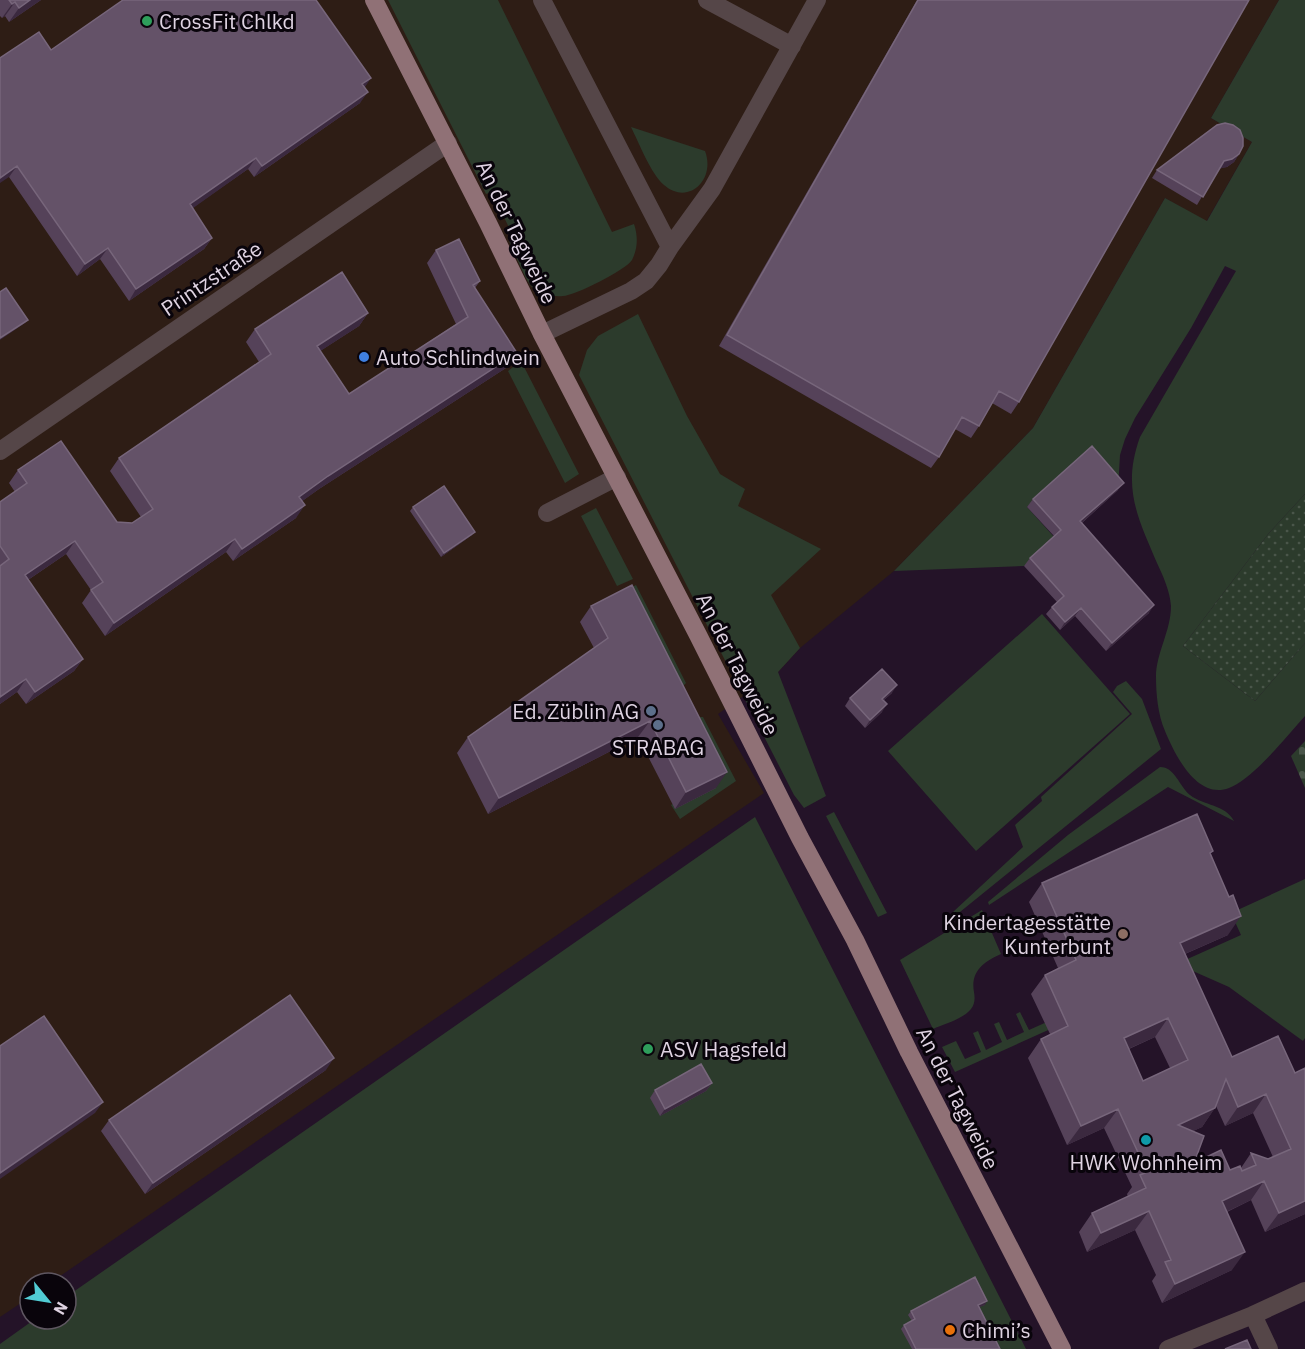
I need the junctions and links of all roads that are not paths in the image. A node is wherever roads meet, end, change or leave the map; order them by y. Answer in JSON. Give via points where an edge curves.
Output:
{"nodes":[{"id":1,"x":374,"y":0,"type":"edge"},
{"id":2,"x":542,"y":0,"type":"edge"},
{"id":3,"x":707,"y":0,"type":"edge"},
{"id":4,"x":817,"y":0,"type":"edge"},
{"id":5,"x":792,"y":46,"type":"junction"},
{"id":6,"x":448,"y":144,"type":"junction"},
{"id":7,"x":670,"y":247,"type":"junction"},
{"id":8,"x":542,"y":334,"type":"junction"},
{"id":9,"x":0,"y":451,"type":"edge"},
{"id":10,"x":617,"y":477,"type":"junction"},
{"id":11,"x":547,"y":513,"type":"dead end"},
{"id":12,"x":1305,"y":1291,"type":"edge"},
{"id":13,"x":1253,"y":1315,"type":"junction"},
{"id":14,"x":1062,"y":1349,"type":"edge"},
{"id":15,"x":1168,"y":1349,"type":"edge"},
{"id":16,"x":1269,"y":1349,"type":"edge"}],
"edges":[{"from":1,"to":6,"type":"main road","name":"An der Tagweide"},
{"from":2,"to":7,"type":"street"},
{"from":3,"to":5,"type":"street"},
{"from":4,"to":5,"type":"street"},
{"from":5,"to":7,"type":"street","via":[[712,189]]},
{"from":6,"to":8,"type":"main road","name":"An der Tagweide"},
{"from":6,"to":9,"type":"street","name":"Printzstraße"},
{"from":7,"to":8,"type":"street","via":[[646,281]]},
{"from":8,"to":10,"type":"main road","name":"An der Tagweide"},
{"from":10,"to":11,"type":"street"},
{"from":10,"to":14,"type":"main road","name":"An der Tagweide"},
{"from":12,"to":13,"type":"street"},
{"from":13,"to":15,"type":"street"},
{"from":13,"to":16,"type":"street"}]}
